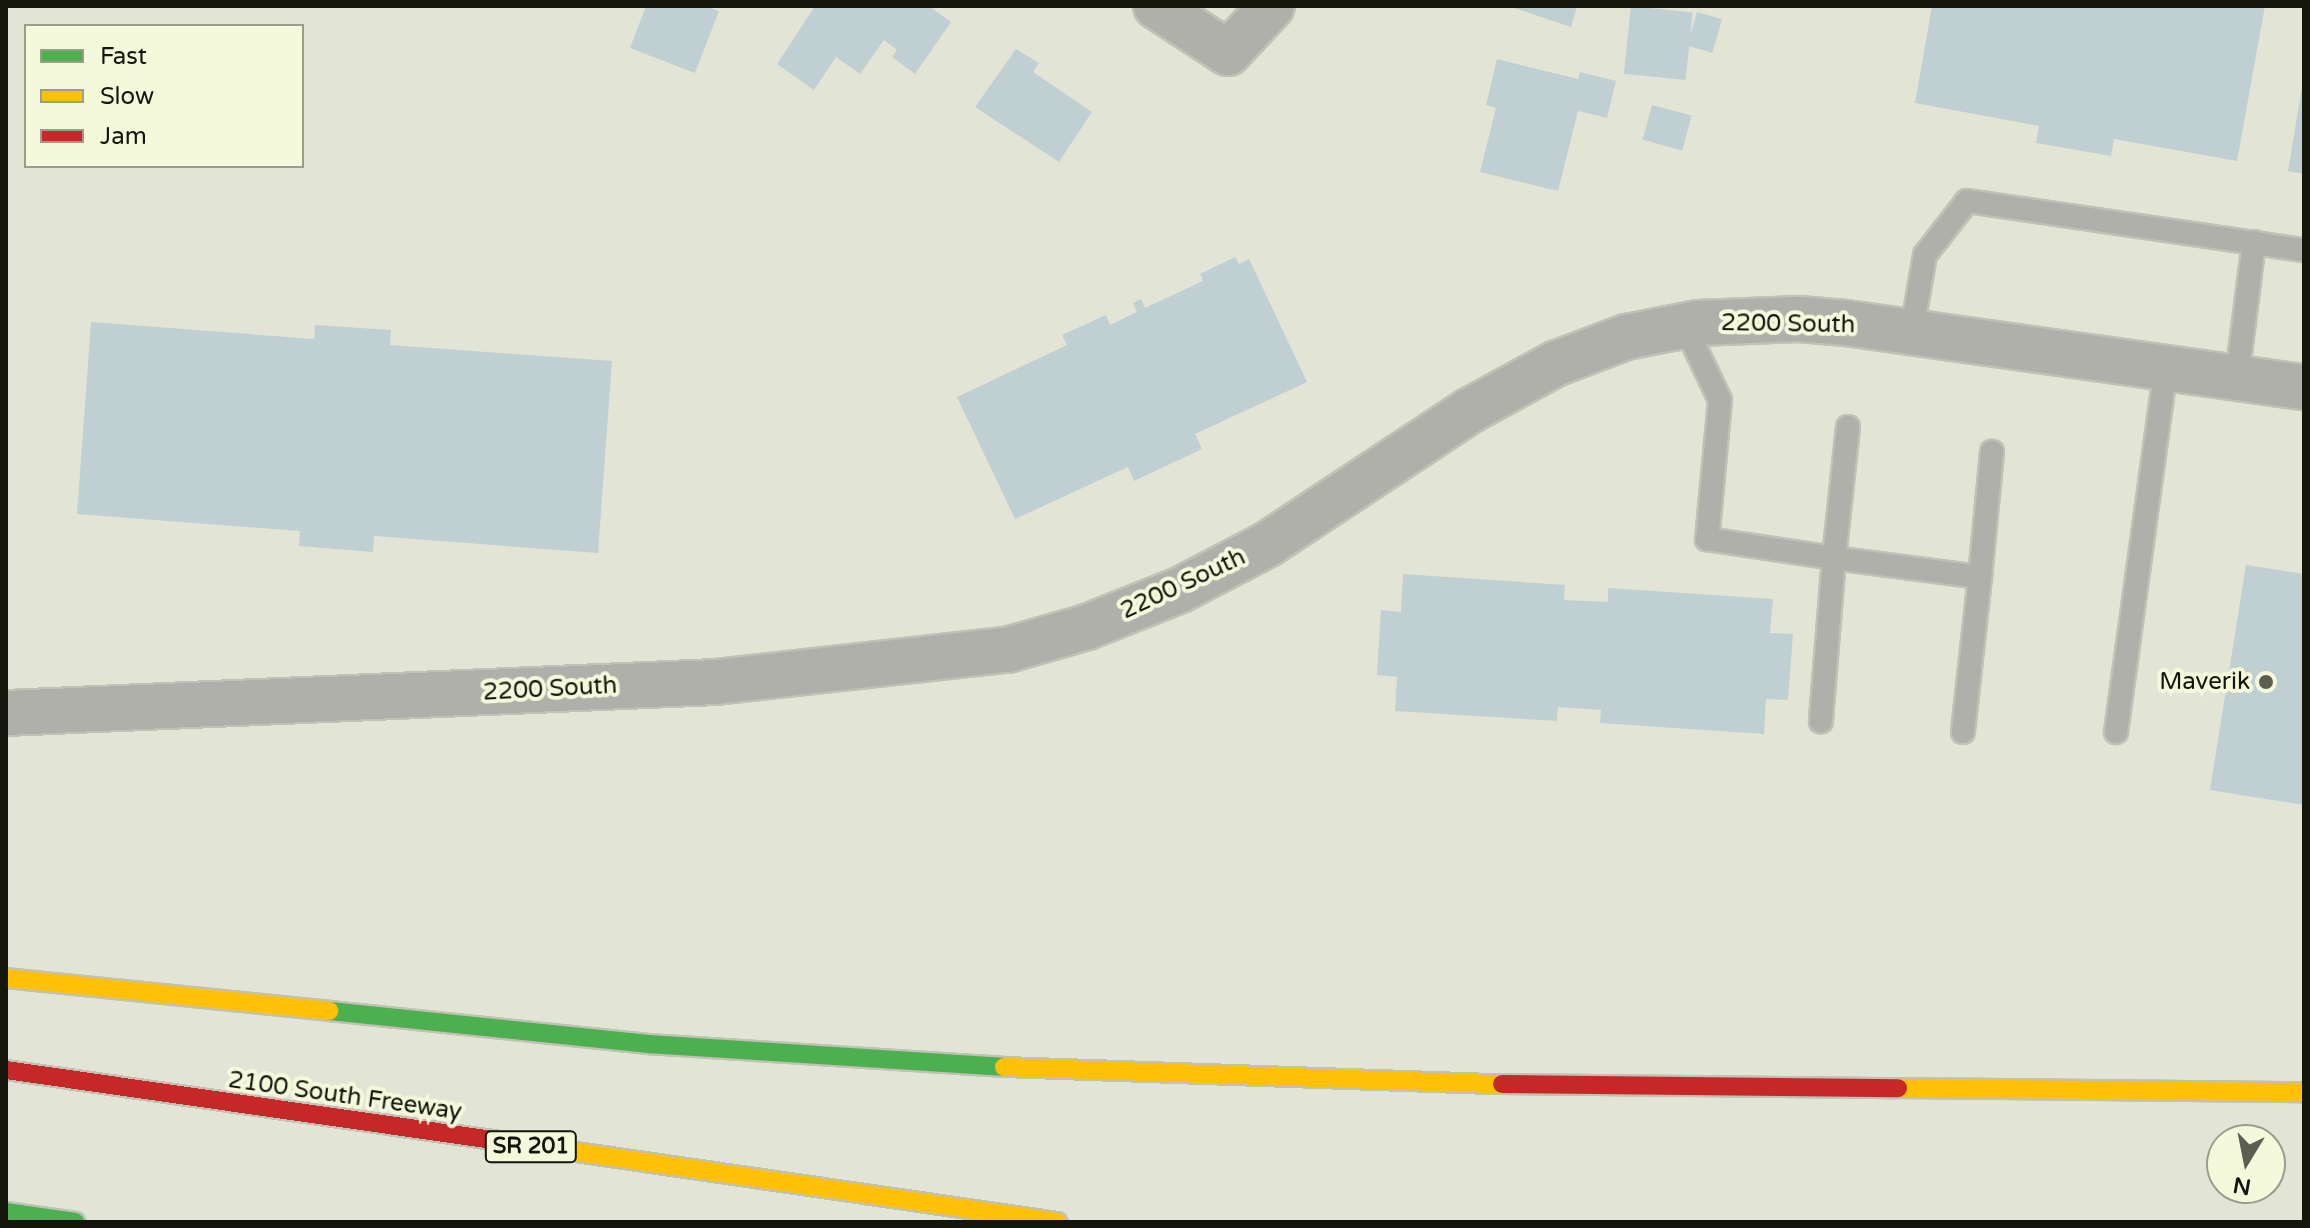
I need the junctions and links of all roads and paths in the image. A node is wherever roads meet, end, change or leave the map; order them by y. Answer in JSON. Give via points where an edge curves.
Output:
{"nodes":[{"id":1,"x":1156,"y":6,"type":"edge"},
{"id":2,"x":1272,"y":6,"type":"edge"},
{"id":3,"x":2254,"y":242,"type":"junction"},
{"id":4,"x":2304,"y":250,"type":"edge"},
{"id":5,"x":1685,"y":326,"type":"junction"},
{"id":6,"x":1912,"y":330,"type":"junction"},
{"id":7,"x":2166,"y":366,"type":"junction"},
{"id":8,"x":2237,"y":377,"type":"junction"},
{"id":9,"x":2304,"y":387,"type":"edge"},
{"id":10,"x":1848,"y":427,"type":"dead end"},
{"id":11,"x":1992,"y":452,"type":"dead end"},
{"id":12,"x":1834,"y":558,"type":"junction"},
{"id":13,"x":1980,"y":577,"type":"junction"},
{"id":14,"x":6,"y":713,"type":"edge"},
{"id":15,"x":1821,"y":721,"type":"dead end"},
{"id":16,"x":1963,"y":732,"type":"dead end"},
{"id":17,"x":2116,"y":732,"type":"dead end"},
{"id":18,"x":6,"y":978,"type":"edge"},
{"id":19,"x":6,"y":1070,"type":"edge"},
{"id":20,"x":2304,"y":1092,"type":"edge"},
{"id":21,"x":6,"y":1212,"type":"edge"},
{"id":22,"x":75,"y":1222,"type":"edge"},
{"id":23,"x":1057,"y":1222,"type":"edge"}],
"edges":[{"from":1,"to":2,"type":"street","via":[[1228,53]]},
{"from":3,"to":4,"type":"lane"},
{"from":3,"to":6,"type":"lane","via":[[1967,201],[1925,255]]},
{"from":3,"to":8,"type":"lane"},
{"from":5,"to":6,"type":"street","name":"2200 South","via":[[1799,319]]},
{"from":5,"to":12,"type":"lane","via":[[1720,400],[1707,539]]},
{"from":5,"to":14,"type":"street","name":"2200 South","via":[[1626,337],[1555,364],[1469,411],[1268,544],[1205,577],[1087,627],[1007,650],[715,682]]},
{"from":6,"to":7,"type":"street","name":"2200 South"},
{"from":7,"to":8,"type":"street","name":"2200 South"},
{"from":7,"to":17,"type":"lane"},
{"from":8,"to":9,"type":"street","name":"2200 South"},
{"from":10,"to":12,"type":"lane"},
{"from":11,"to":13,"type":"lane"},
{"from":12,"to":13,"type":"lane"},
{"from":12,"to":15,"type":"lane"},
{"from":13,"to":16,"type":"lane"},
{"from":18,"to":20,"type":"highway","via":[[664,1045],[1018,1068],[1514,1084]]},
{"from":19,"to":23,"type":"highway","name":"2100 South Freeway","number":"SR 201"},
{"from":21,"to":22,"type":"highway"}]}
